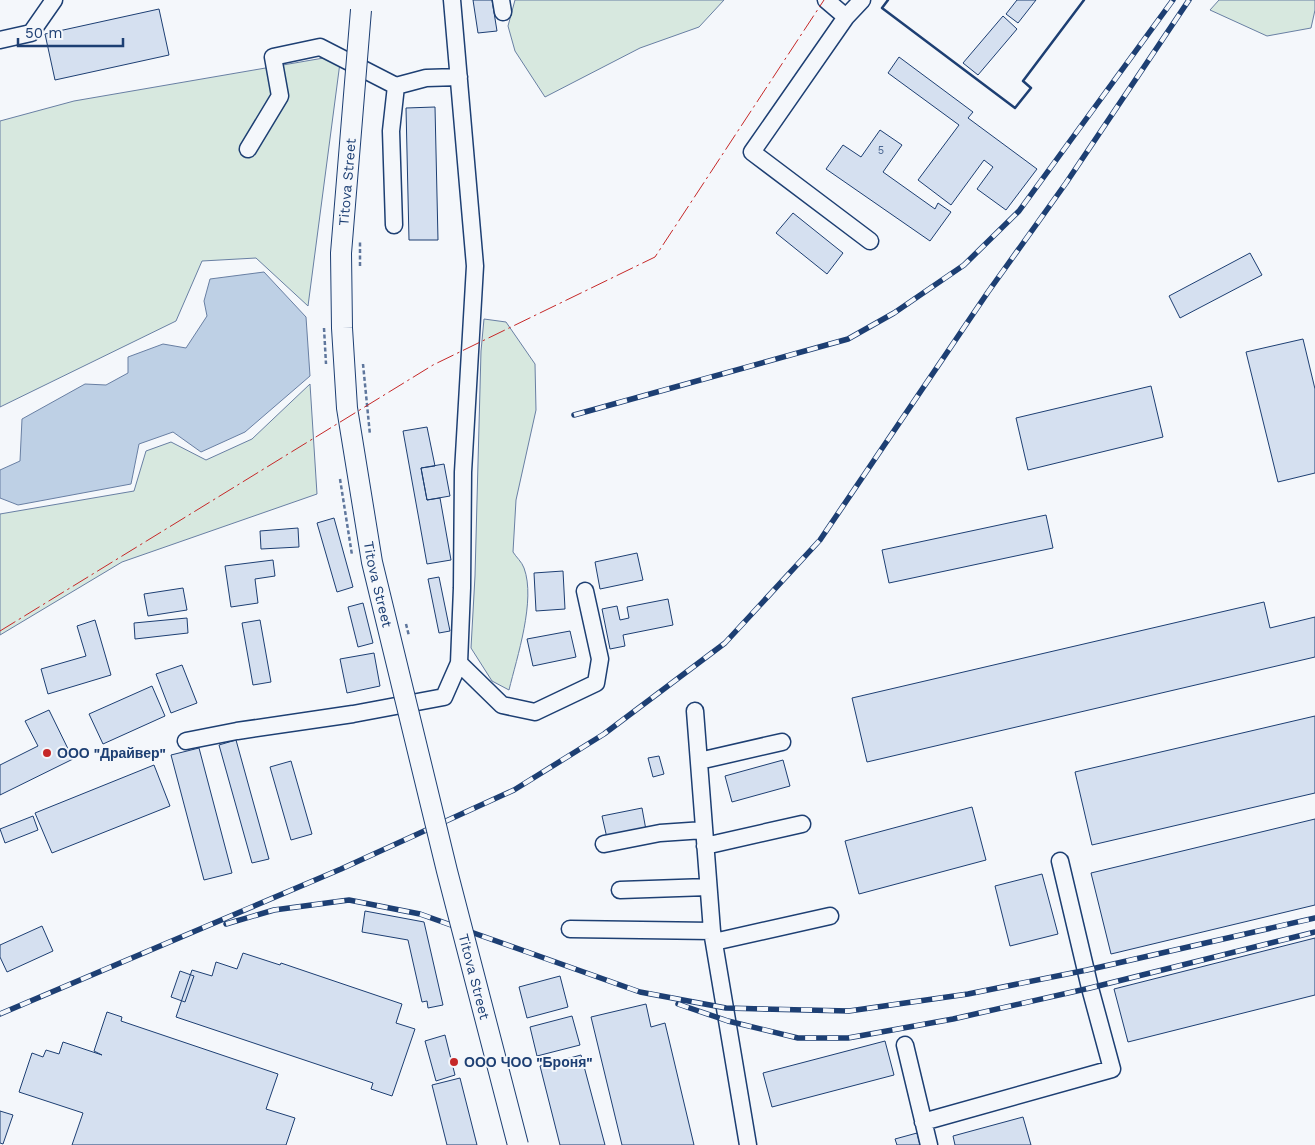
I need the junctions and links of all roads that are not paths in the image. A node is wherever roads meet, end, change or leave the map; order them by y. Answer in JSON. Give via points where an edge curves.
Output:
{"nodes":[{"id":1,"x":54,"y":0,"type":"edge"},
{"id":2,"x":452,"y":0,"type":"edge"},
{"id":3,"x":826,"y":0,"type":"edge"},
{"id":4,"x":862,"y":0,"type":"edge"},
{"id":5,"x":361,"y":10,"type":"dead end"},
{"id":6,"x":846,"y":17,"type":"junction"},
{"id":7,"x":0,"y":40,"type":"edge"},
{"id":8,"x":459,"y":76,"type":"junction"},
{"id":9,"x":396,"y":86,"type":"junction"},
{"id":10,"x":248,"y":149,"type":"dead end"},
{"id":11,"x":394,"y":225,"type":"dead end"},
{"id":12,"x":870,"y":241,"type":"dead end"},
{"id":13,"x":585,"y":591,"type":"dead end"},
{"id":14,"x":458,"y":664,"type":"junction"},
{"id":15,"x":695,"y":711,"type":"dead end"},
{"id":16,"x":186,"y":741,"type":"dead end"},
{"id":17,"x":782,"y":742,"type":"dead end"},
{"id":18,"x":699,"y":761,"type":"junction"},
{"id":19,"x":802,"y":824,"type":"dead end"},
{"id":20,"x":704,"y":838,"type":"junction"},
{"id":21,"x":604,"y":844,"type":"dead end"},
{"id":22,"x":1060,"y":861,"type":"dead end"},
{"id":23,"x":708,"y":887,"type":"junction"},
{"id":24,"x":620,"y":890,"type":"dead end"},
{"id":25,"x":830,"y":916,"type":"dead end"},
{"id":26,"x":570,"y":929,"type":"dead end"},
{"id":27,"x":713,"y":936,"type":"junction"},
{"id":28,"x":905,"y":1045,"type":"dead end"},
{"id":29,"x":923,"y":1122,"type":"junction"},
{"id":30,"x":518,"y":1145,"type":"edge"},
{"id":31,"x":748,"y":1145,"type":"edge"},
{"id":32,"x":929,"y":1145,"type":"edge"}],
"edges":[{"from":1,"to":7,"type":"lane","via":[[30,33]]},
{"from":2,"to":8,"type":"lane"},
{"from":3,"to":6,"type":"lane"},
{"from":4,"to":6,"type":"lane"},
{"from":5,"to":30,"type":"main road","name":"Titova Street","bridge":true,"via":[[341,253],[347,408],[374,571]]},
{"from":6,"to":12,"type":"lane","via":[[752,152]]},
{"from":8,"to":9,"type":"lane","via":[[426,78]]},
{"from":8,"to":14,"type":"lane","via":[[475,266],[463,472]]},
{"from":9,"to":10,"type":"lane","via":[[320,47],[273,57],[280,96]]},
{"from":9,"to":11,"type":"lane","via":[[390,131]]},
{"from":13,"to":14,"type":"lane","via":[[600,660],[596,684],[535,712],[502,705]]},
{"from":14,"to":16,"type":"lane","via":[[444,697]]},
{"from":15,"to":18,"type":"lane"},
{"from":17,"to":18,"type":"lane"},
{"from":18,"to":20,"type":"lane"},
{"from":19,"to":20,"type":"lane"},
{"from":20,"to":21,"type":"lane","via":[[660,833]]},
{"from":20,"to":23,"type":"lane"},
{"from":22,"to":29,"type":"lane","via":[[1112,1069]]},
{"from":23,"to":24,"type":"lane"},
{"from":23,"to":27,"type":"lane"},
{"from":25,"to":27,"type":"lane"},
{"from":26,"to":27,"type":"lane"},
{"from":27,"to":31,"type":"lane"},
{"from":28,"to":29,"type":"lane"},
{"from":29,"to":32,"type":"lane"}]}
